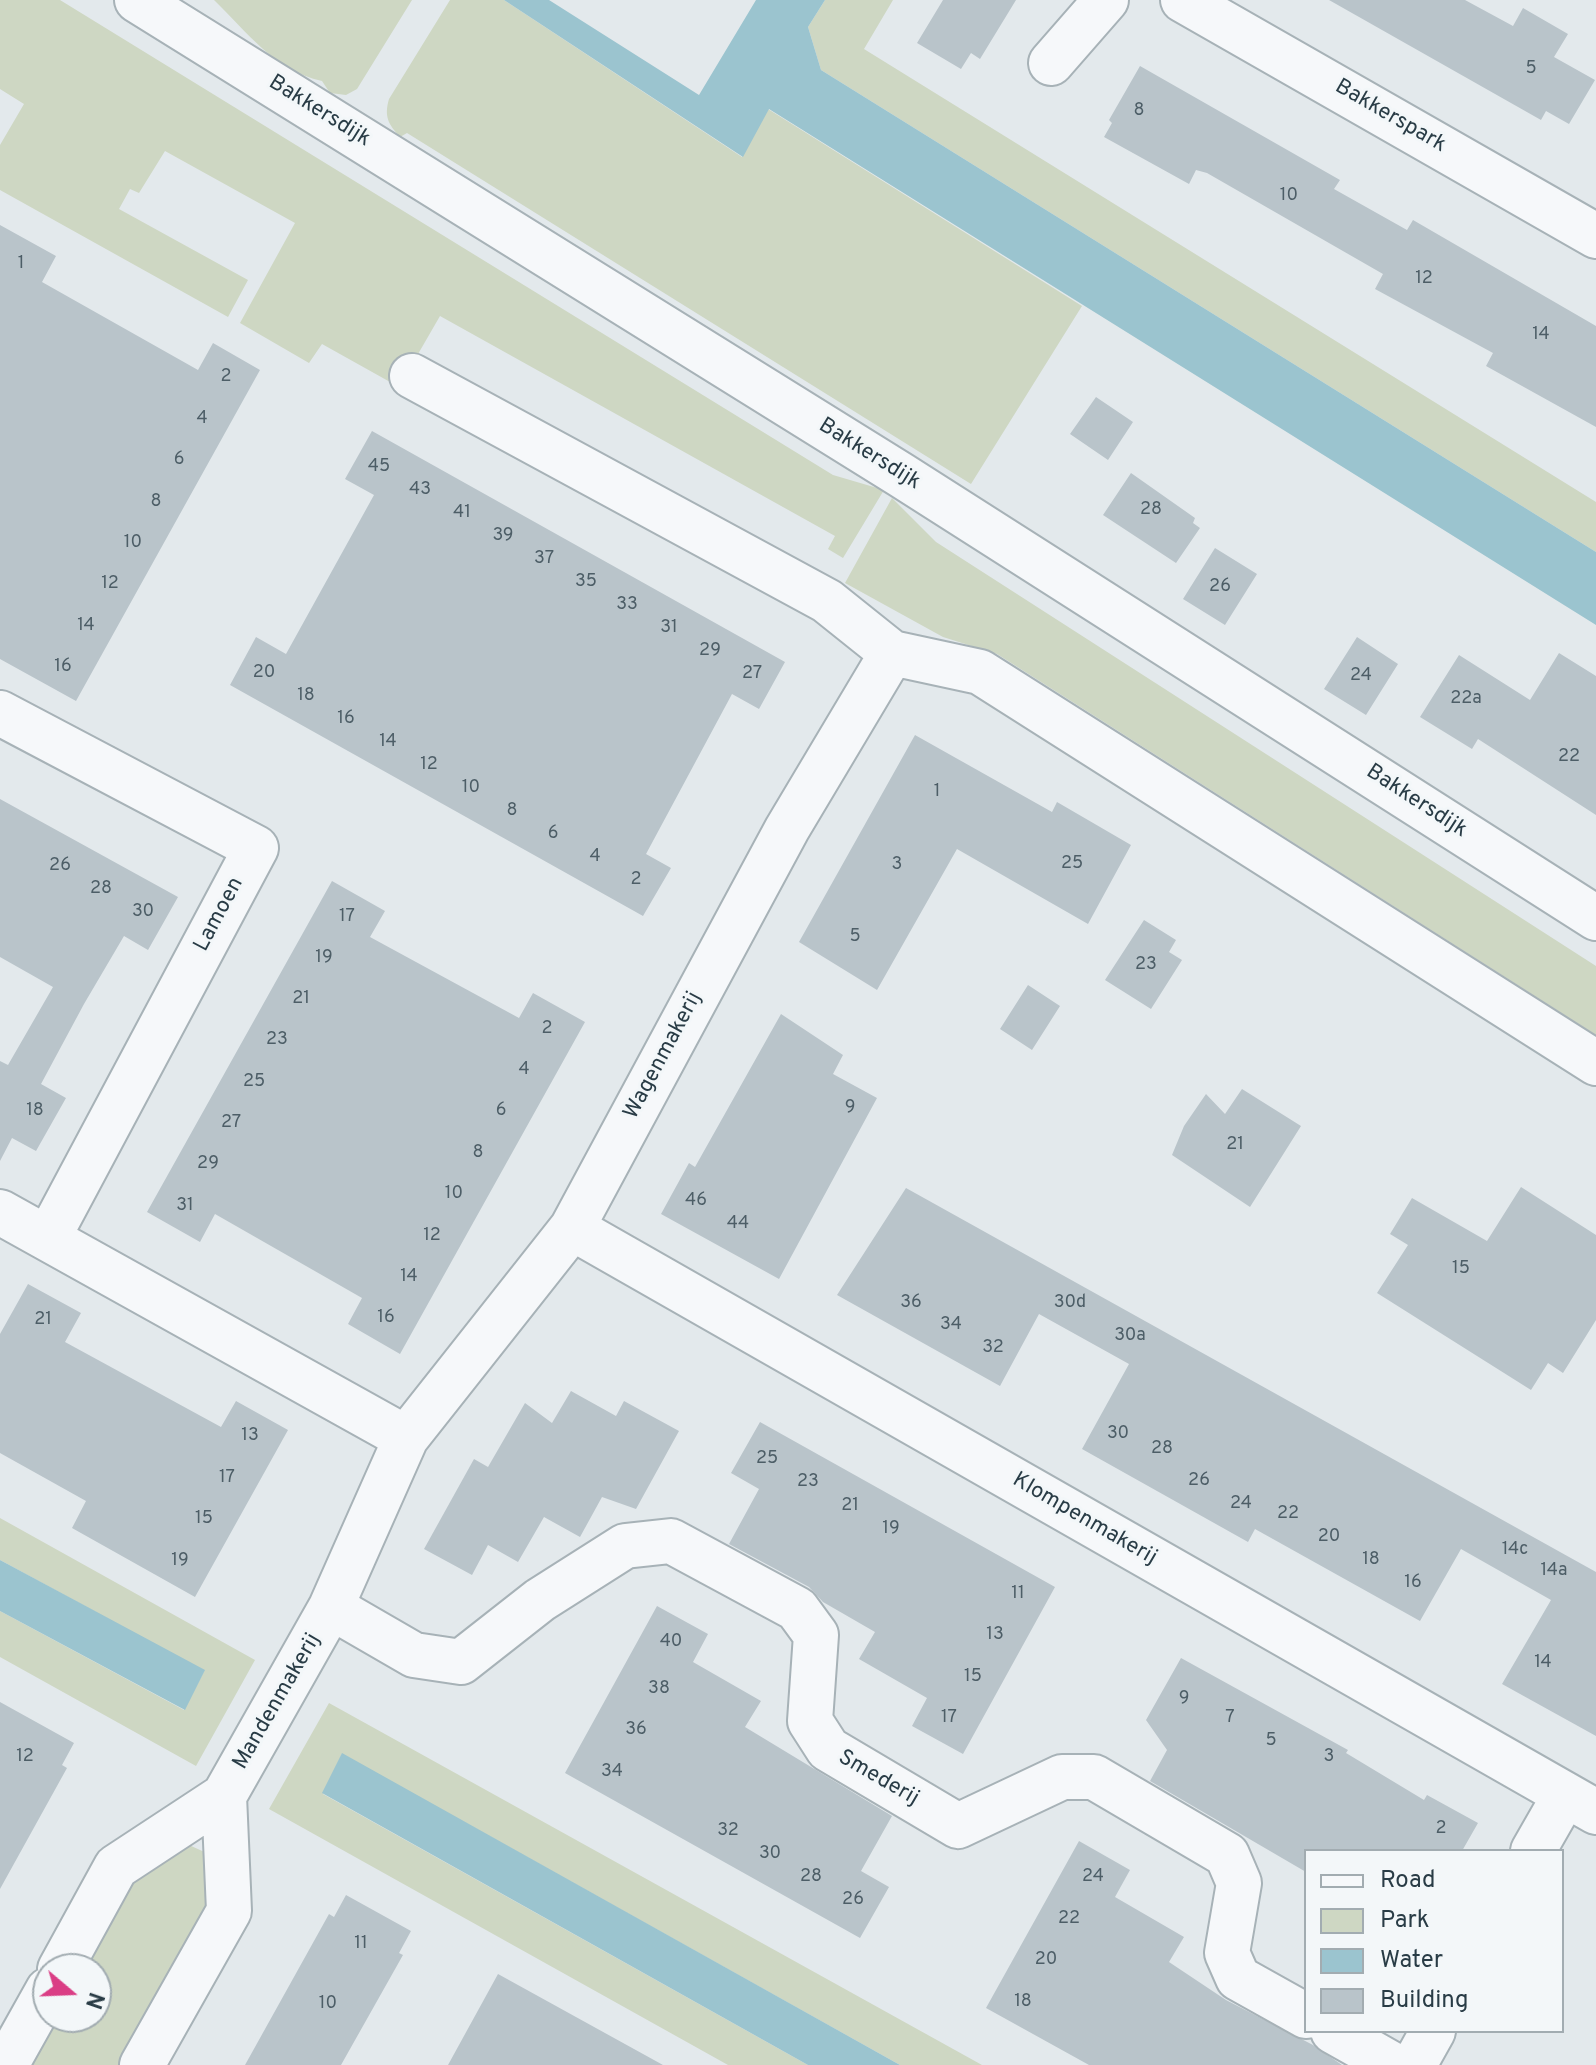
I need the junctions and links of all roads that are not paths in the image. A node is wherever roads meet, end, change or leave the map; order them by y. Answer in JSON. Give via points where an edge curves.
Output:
{"nodes":[{"id":1,"x":137,"y":0,"type":"edge"},
{"id":2,"x":1106,"y":0,"type":"edge"},
{"id":3,"x":1183,"y":0,"type":"edge"},
{"id":4,"x":1051,"y":63,"type":"dead end"},
{"id":5,"x":1596,"y":236,"type":"edge"},
{"id":6,"x":412,"y":376,"type":"dead end"},
{"id":7,"x":892,"y":653,"type":"junction"},
{"id":8,"x":0,"y":713,"type":"edge"},
{"id":9,"x":1596,"y":918,"type":"edge"},
{"id":10,"x":1596,"y":1063,"type":"edge"},
{"id":11,"x":0,"y":1212,"type":"edge"},
{"id":12,"x":572,"y":1228,"type":"junction"},
{"id":13,"x":48,"y":1238,"type":"junction"},
{"id":14,"x":406,"y":1438,"type":"junction"},
{"id":15,"x":331,"y":1607,"type":"junction"},
{"id":16,"x":224,"y":1796,"type":"junction"},
{"id":17,"x":1580,"y":1803,"type":"edge"},
{"id":18,"x":1535,"y":1849,"type":"edge"},
{"id":19,"x":69,"y":1953,"type":"edge"},
{"id":20,"x":1304,"y":2015,"type":"edge"},
{"id":21,"x":32,"y":2017,"type":"edge"},
{"id":22,"x":1337,"y":2033,"type":"edge"},
{"id":23,"x":1432,"y":2033,"type":"edge"},
{"id":24,"x":3,"y":2065,"type":"edge"},
{"id":25,"x":142,"y":2065,"type":"edge"},
{"id":26,"x":1393,"y":2065,"type":"edge"},
{"id":27,"x":1414,"y":2065,"type":"edge"}],
"edges":[{"from":1,"to":9,"type":"street","name":"Bakkersdijk","via":[[914,483]]},
{"from":2,"to":4,"type":"street"},
{"from":3,"to":5,"type":"street","name":"Bakkerspark"},
{"from":6,"to":7,"type":"street","via":[[827,601]]},
{"from":7,"to":10,"type":"street","via":[[980,672]]},
{"from":7,"to":12,"type":"street","name":"Wagenmakerij","via":[[787,829]]},
{"from":8,"to":13,"type":"street","name":"Lamoen","via":[[256,848]]},
{"from":11,"to":13,"type":"street"},
{"from":12,"to":14,"type":"street","name":"Wagenmakerij"},
{"from":12,"to":17,"type":"street","name":"Klompenmakerij"},
{"from":13,"to":14,"type":"street"},
{"from":14,"to":15,"type":"street","name":"Wagenmakerij"},
{"from":15,"to":16,"type":"street","name":"Mandenmakerij"},
{"from":15,"to":20,"type":"street","name":"Smederij","via":[[414,1655],[461,1662],[540,1600],[625,1546],[671,1541],[797,1609],[816,1635],[810,1721],[828,1749],[958,1826],[1062,1777],[1094,1777],[1227,1855],[1239,1883],[1227,1953],[1238,1978]]},
{"from":16,"to":19,"type":"street","name":"Mandenmakerij","via":[[116,1867]]},
{"from":16,"to":25,"type":"street","name":"Mandenmakerij","via":[[229,1911]]},
{"from":17,"to":18,"type":"street"},
{"from":21,"to":24,"type":"street"},
{"from":22,"to":26,"type":"street"},
{"from":23,"to":27,"type":"street"}]}
